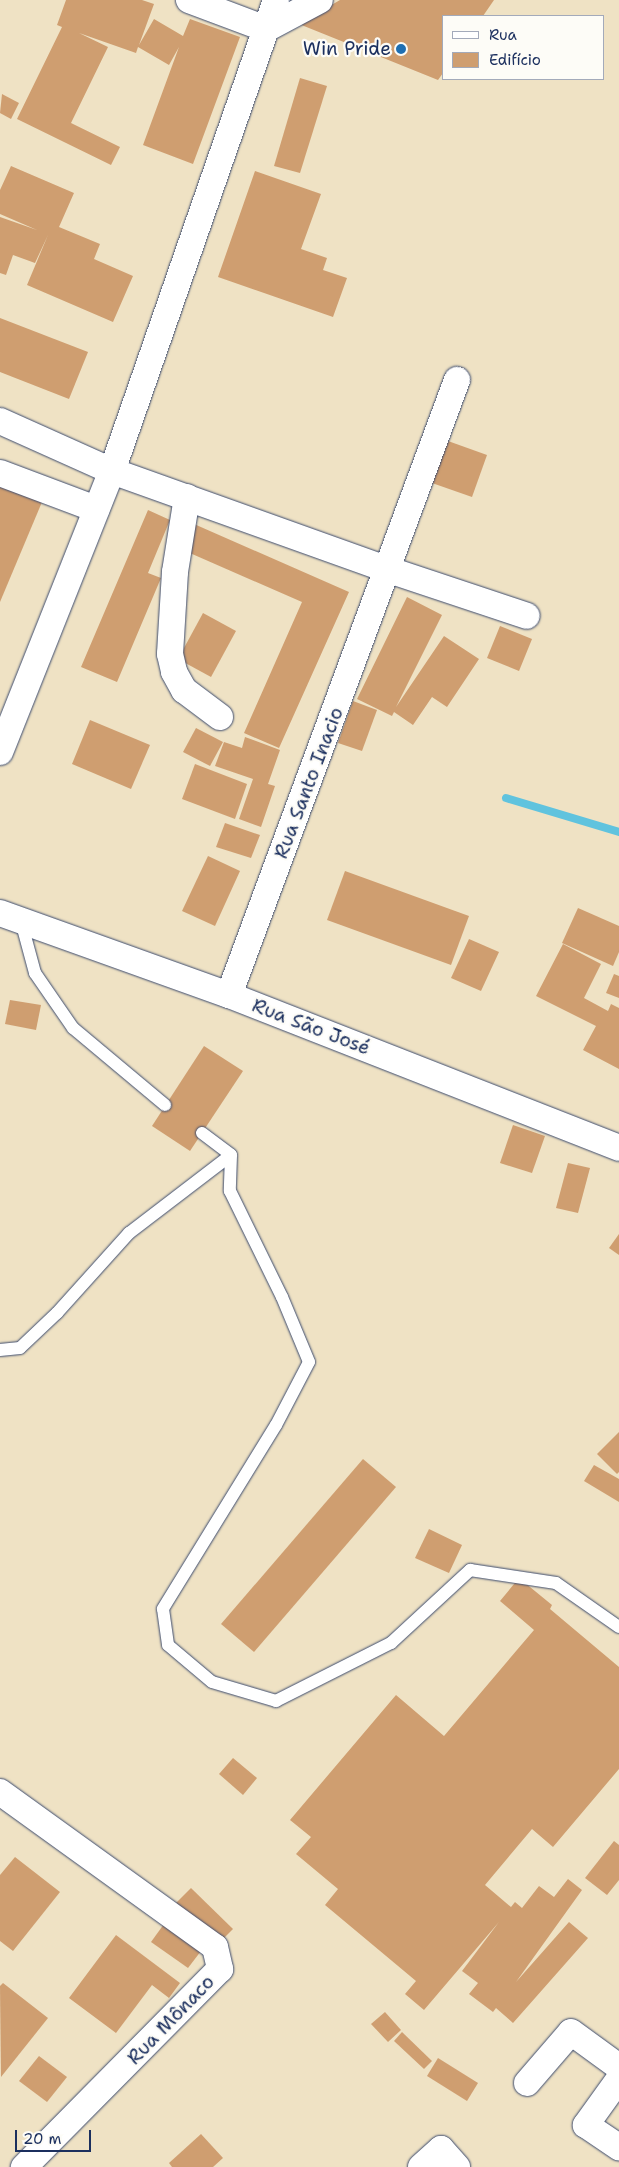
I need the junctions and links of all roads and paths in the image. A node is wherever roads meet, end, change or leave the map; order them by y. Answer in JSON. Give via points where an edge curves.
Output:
{"nodes":[{"id":1,"x":189,"y":0,"type":"edge"},
{"id":2,"x":276,"y":0,"type":"edge"},
{"id":3,"x":320,"y":0,"type":"edge"},
{"id":4,"x":266,"y":29,"type":"junction"},
{"id":5,"x":457,"y":380,"type":"dead end"},
{"id":6,"x":0,"y":421,"type":"edge"},
{"id":7,"x":112,"y":470,"type":"junction"},
{"id":8,"x":0,"y":473,"type":"edge"},
{"id":9,"x":187,"y":497,"type":"junction"},
{"id":10,"x":96,"y":509,"type":"junction"},
{"id":11,"x":389,"y":570,"type":"junction"},
{"id":12,"x":527,"y":616,"type":"dead end"},
{"id":13,"x":220,"y":717,"type":"dead end"},
{"id":14,"x":0,"y":752,"type":"edge"},
{"id":15,"x":11,"y":917,"type":"edge"},
{"id":16,"x":229,"y":995,"type":"junction"},
{"id":17,"x":165,"y":1105,"type":"dead end"},
{"id":18,"x":202,"y":1133,"type":"dead end"},
{"id":19,"x":619,"y":1148,"type":"edge"},
{"id":20,"x":231,"y":1155,"type":"junction"},
{"id":21,"x":0,"y":1350,"type":"edge"},
{"id":22,"x":619,"y":1627,"type":"edge"},
{"id":23,"x":0,"y":1792,"type":"edge"},
{"id":24,"x":619,"y":2067,"type":"edge"},
{"id":25,"x":619,"y":2079,"type":"edge"},
{"id":26,"x":527,"y":2083,"type":"dead end"},
{"id":27,"x":619,"y":2147,"type":"edge"},
{"id":28,"x":24,"y":2167,"type":"edge"},
{"id":29,"x":421,"y":2167,"type":"edge"},
{"id":30,"x":458,"y":2167,"type":"edge"}],
"edges":[{"from":1,"to":4,"type":"street"},
{"from":2,"to":4,"type":"street"},
{"from":3,"to":4,"type":"street"},
{"from":4,"to":7,"type":"street"},
{"from":5,"to":11,"type":"street","name":"Rua Santo Inacio"},
{"from":6,"to":7,"type":"street"},
{"from":7,"to":9,"type":"street"},
{"from":7,"to":10,"type":"street"},
{"from":8,"to":10,"type":"street"},
{"from":9,"to":11,"type":"street"},
{"from":9,"to":13,"type":"street","via":[[175,572],[170,654],[174,672],[184,690]]},
{"from":10,"to":14,"type":"street"},
{"from":11,"to":12,"type":"street"},
{"from":11,"to":16,"type":"street","name":"Rua Santo Inacio"},
{"from":15,"to":16,"type":"street","name":"Rua São José"},
{"from":15,"to":17,"type":"lane","via":[[35,972],[72,1028]]},
{"from":16,"to":19,"type":"street","name":"Rua São José"},
{"from":18,"to":20,"type":"lane"},
{"from":20,"to":21,"type":"lane","via":[[129,1233],[58,1313],[20,1348]]},
{"from":20,"to":22,"type":"lane","via":[[230,1192],[282,1297],[309,1362],[276,1426],[163,1609],[168,1645],[212,1682],[276,1701],[391,1643],[470,1570],[556,1583]]},
{"from":23,"to":28,"type":"street","name":"Rua Mônaco","via":[[215,1947],[220,1969]]},
{"from":24,"to":26,"type":"street","via":[[571,2032]]},
{"from":25,"to":27,"type":"street","via":[[586,2124]]},
{"from":29,"to":30,"type":"street","via":[[441,2149]]}]}
